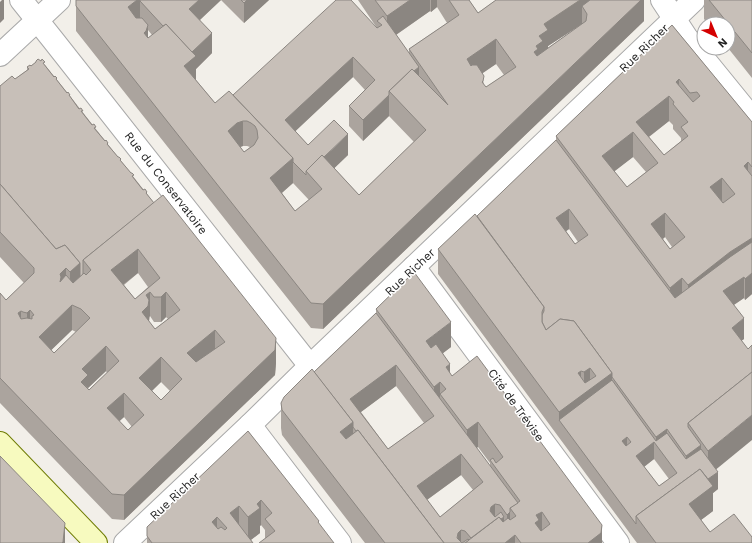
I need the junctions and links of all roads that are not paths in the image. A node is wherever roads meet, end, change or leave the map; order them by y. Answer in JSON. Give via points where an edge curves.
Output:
{"nodes":[{"id":1,"x":21,"y":0,"type":"edge"},
{"id":2,"x":59,"y":0,"type":"edge"},
{"id":3,"x":662,"y":0,"type":"edge"},
{"id":4,"x":694,"y":0,"type":"edge"},
{"id":5,"x":674,"y":19,"type":"junction"},
{"id":6,"x":38,"y":20,"type":"junction"},
{"id":7,"x":0,"y":55,"type":"edge"},
{"id":8,"x":752,"y":118,"type":"edge"},
{"id":9,"x":414,"y":267,"type":"junction"},
{"id":10,"x":310,"y":366,"type":"junction"},
{"id":11,"x":250,"y":425,"type":"junction"},
{"id":12,"x":0,"y":443,"type":"edge"},
{"id":13,"x":96,"y":543,"type":"edge"},
{"id":14,"x":125,"y":543,"type":"edge"},
{"id":15,"x":340,"y":543,"type":"edge"},
{"id":16,"x":618,"y":543,"type":"edge"}],
"edges":[{"from":1,"to":6,"type":"street","name":"Rue du Conservatoire"},
{"from":2,"to":6,"type":"street"},
{"from":3,"to":5,"type":"street"},
{"from":4,"to":5,"type":"street","name":"Rue Richer"},
{"from":5,"to":8,"type":"street"},
{"from":5,"to":9,"type":"street","name":"Rue Richer"},
{"from":6,"to":7,"type":"street"},
{"from":6,"to":10,"type":"street","name":"Rue du Conservatoire"},
{"from":9,"to":10,"type":"street","name":"Rue Richer"},
{"from":9,"to":16,"type":"street","name":"Cité de Trévise"},
{"from":10,"to":11,"type":"street","name":"Rue Richer"},
{"from":11,"to":14,"type":"street","name":"Rue Richer"},
{"from":11,"to":15,"type":"street"},
{"from":12,"to":13,"type":"street"}]}
